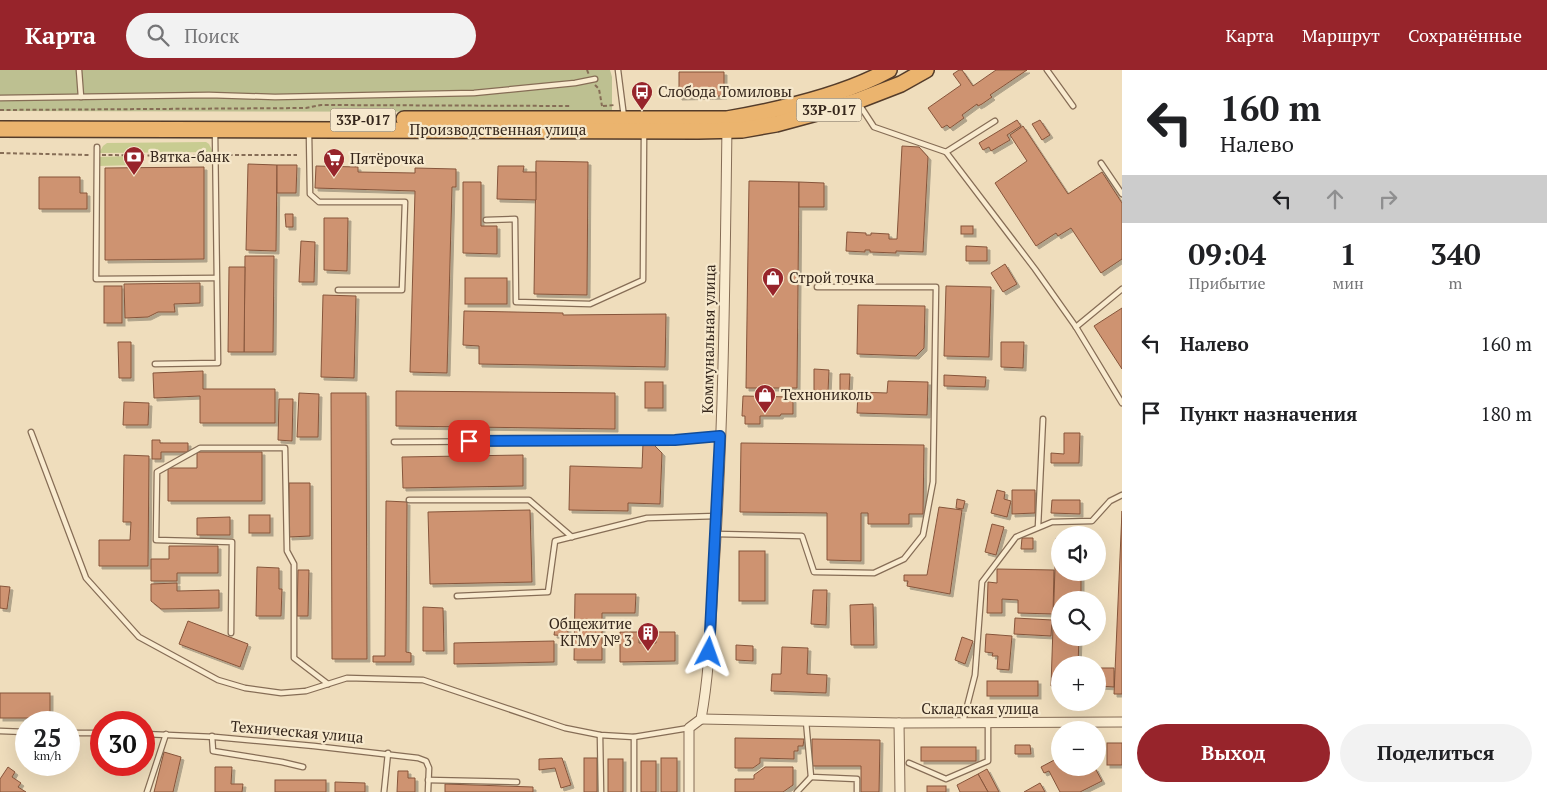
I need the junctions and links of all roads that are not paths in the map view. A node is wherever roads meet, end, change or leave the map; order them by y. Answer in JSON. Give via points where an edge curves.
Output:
{"nodes":[{"id":1,"x":79,"y":70,"type":"edge"},
{"id":2,"x":618,"y":70,"type":"edge"},
{"id":3,"x":889,"y":70,"type":"edge"},
{"id":4,"x":926,"y":70,"type":"edge"},
{"id":5,"x":1046,"y":70,"type":"edge"},
{"id":6,"x":593,"y":79,"type":"road end"},
{"id":7,"x":81,"y":97,"type":"junction"},
{"id":8,"x":0,"y":98,"type":"edge"},
{"id":9,"x":857,"y":101,"type":"junction"},
{"id":10,"x":1073,"y":106,"type":"dead end"},
{"id":11,"x":624,"y":112,"type":"junction"},
{"id":12,"x":0,"y":119,"type":"edge"},
{"id":13,"x":995,"y":121,"type":"dead end"},
{"id":14,"x":727,"y":125,"type":"junction"},
{"id":15,"x":0,"y":129,"type":"edge"},
{"id":16,"x":215,"y":129,"type":"junction"},
{"id":17,"x":309,"y":130,"type":"junction"},
{"id":18,"x":644,"y":131,"type":"junction"},
{"id":19,"x":97,"y":147,"type":"dead end"},
{"id":20,"x":946,"y":152,"type":"junction"},
{"id":21,"x":1101,"y":163,"type":"dead end"},
{"id":22,"x":1122,"y":194,"type":"edge"},
{"id":23,"x":486,"y":220,"type":"dead end"},
{"id":24,"x":216,"y":278,"type":"junction"},
{"id":25,"x":817,"y":287,"type":"dead end"},
{"id":26,"x":1122,"y":289,"type":"edge"},
{"id":27,"x":338,"y":290,"type":"dead end"},
{"id":28,"x":1076,"y":327,"type":"junction"},
{"id":29,"x":155,"y":364,"type":"dead end"},
{"id":30,"x":1122,"y":403,"type":"edge"},
{"id":31,"x":1043,"y":419,"type":"dead end"},
{"id":32,"x":32,"y":432,"type":"dead end"},
{"id":33,"x":720,"y":436,"type":"junction"},
{"id":34,"x":394,"y":442,"type":"dead end"},
{"id":35,"x":1122,"y":495,"type":"edge"},
{"id":36,"x":409,"y":500,"type":"dead end"},
{"id":37,"x":717,"y":516,"type":"junction"},
{"id":38,"x":1038,"y":527,"type":"junction"},
{"id":39,"x":716,"y":534,"type":"junction"},
{"id":40,"x":572,"y":537,"type":"junction"},
{"id":41,"x":457,"y":596,"type":"dead end"},
{"id":42,"x":231,"y":633,"type":"dead end"},
{"id":43,"x":328,"y":684,"type":"junction"},
{"id":44,"x":701,"y":719,"type":"junction"},
{"id":45,"x":806,"y":721,"type":"junction"},
{"id":46,"x":963,"y":722,"type":"junction"},
{"id":47,"x":988,"y":722,"type":"junction"},
{"id":48,"x":1122,"y":722,"type":"edge"},
{"id":49,"x":899,"y":723,"type":"junction"},
{"id":50,"x":689,"y":728,"type":"junction"},
{"id":51,"x":0,"y":731,"type":"edge"},
{"id":52,"x":15,"y":732,"type":"edge"},
{"id":53,"x":155,"y":734,"type":"edge"},
{"id":54,"x":166,"y":734,"type":"junction"},
{"id":55,"x":600,"y":735,"type":"junction"},
{"id":56,"x":212,"y":736,"type":"junction"},
{"id":57,"x":634,"y":737,"type":"junction"},
{"id":58,"x":388,"y":753,"type":"junction"},
{"id":59,"x":910,"y":763,"type":"dead end"},
{"id":60,"x":303,"y":767,"type":"dead end"},
{"id":61,"x":811,"y":777,"type":"junction"},
{"id":62,"x":428,"y":780,"type":"junction"},
{"id":63,"x":517,"y":782,"type":"dead end"},
{"id":64,"x":147,"y":792,"type":"edge"},
{"id":65,"x":384,"y":792,"type":"edge"},
{"id":66,"x":428,"y":792,"type":"edge"},
{"id":67,"x":601,"y":792,"type":"edge"},
{"id":68,"x":634,"y":792,"type":"edge"},
{"id":69,"x":688,"y":792,"type":"edge"},
{"id":70,"x":797,"y":792,"type":"edge"},
{"id":71,"x":857,"y":792,"type":"edge"},
{"id":72,"x":900,"y":792,"type":"edge"}],
"edges":[{"from":1,"to":7,"type":"lane"},
{"from":2,"to":11,"type":"lane"},
{"from":3,"to":14,"type":"highway","name":"Производственная улица","number":"33Р-017","via":[[812,100]]},
{"from":4,"to":9,"type":"highway","name":"Производственная улица","number":"33Р-017","via":[[901,84]]},
{"from":5,"to":10,"type":"lane"},
{"from":6,"to":7,"type":"lane","via":[[474,93]]},
{"from":7,"to":8,"type":"lane"},
{"from":9,"to":14,"type":"highway","name":"Производственная улица","number":"33Р-017","via":[[776,124],[742,130]]},
{"from":9,"to":20,"type":"lane","via":[[874,127]]},
{"from":11,"to":12,"type":"highway","name":"Производственная улица","number":"33Р-017"},
{"from":11,"to":14,"type":"highway","name":"Производственная улица","number":"33Р-017"},
{"from":13,"to":20,"type":"lane"},
{"from":14,"to":18,"type":"highway","name":"Производственная улица","number":"33Р-017"},
{"from":14,"to":33,"type":"street","name":"Коммунальная улица"},
{"from":15,"to":16,"type":"highway","name":"Производственная улица","number":"33Р-017"},
{"from":16,"to":17,"type":"highway","name":"Производственная улица","number":"33Р-017"},
{"from":16,"to":24,"type":"lane"},
{"from":17,"to":18,"type":"highway","name":"Производственная улица","number":"33Р-017"},
{"from":17,"to":27,"type":"lane","via":[[310,194],[319,202],[405,202],[402,290]]},
{"from":18,"to":23,"type":"lane","via":[[643,280],[590,304],[516,302],[515,220]]},
{"from":19,"to":24,"type":"lane","via":[[96,279]]},
{"from":20,"to":28,"type":"lane"},
{"from":21,"to":22,"type":"lane"},
{"from":24,"to":29,"type":"lane","via":[[218,363]]},
{"from":25,"to":39,"type":"lane","via":[[936,287],[933,482],[923,534],[904,559],[874,573],[814,572],[802,536]]},
{"from":26,"to":28,"type":"lane"},
{"from":28,"to":30,"type":"lane"},
{"from":31,"to":38,"type":"lane"},
{"from":32,"to":43,"type":"lane","via":[[86,578],[139,637],[218,680],[245,688],[281,693],[306,691]]},
{"from":33,"to":34,"type":"lane","via":[[675,440]]},
{"from":33,"to":37,"type":"street","name":"Коммунальная улица"},
{"from":35,"to":38,"type":"lane","via":[[1110,501],[1092,521],[1052,522]]},
{"from":36,"to":40,"type":"lane","via":[[529,500]]},
{"from":37,"to":39,"type":"street","name":"Коммунальная улица"},
{"from":37,"to":40,"type":"lane","via":[[647,518]]},
{"from":38,"to":46,"type":"lane","via":[[1016,536],[982,582],[975,675]]},
{"from":39,"to":44,"type":"street","name":"Коммунальная улица","via":[[706,692]]},
{"from":40,"to":41,"type":"lane","via":[[555,541],[548,592]]},
{"from":42,"to":43,"type":"lane","via":[[232,542],[156,540],[156,472],[200,448],[286,448],[287,551],[294,564],[294,658]]},
{"from":43,"to":55,"type":"lane","via":[[347,678],[423,680],[565,728]]},
{"from":44,"to":45,"type":"street","name":"Складская улица"},
{"from":44,"to":50,"type":"street"},
{"from":45,"to":49,"type":"street","name":"Складская улица"},
{"from":45,"to":61,"type":"lane"},
{"from":46,"to":47,"type":"street","name":"Складская улица"},
{"from":46,"to":49,"type":"street","name":"Складская улица"},
{"from":47,"to":48,"type":"street","name":"Складская улица"},
{"from":47,"to":59,"type":"lane","via":[[988,761],[946,779]]},
{"from":49,"to":72,"type":"street"},
{"from":50,"to":57,"type":"lane"},
{"from":50,"to":69,"type":"street"},
{"from":51,"to":52,"type":"lane"},
{"from":53,"to":54,"type":"lane","name":"Техническая улица"},
{"from":54,"to":56,"type":"lane","name":"Техническая улица"},
{"from":54,"to":64,"type":"lane"},
{"from":55,"to":57,"type":"lane"},
{"from":55,"to":67,"type":"lane"},
{"from":56,"to":58,"type":"lane","name":"Техническая улица"},
{"from":56,"to":60,"type":"lane","via":[[213,751]]},
{"from":57,"to":68,"type":"lane"},
{"from":58,"to":62,"type":"lane","name":"Техническая улица","via":[[426,761]]},
{"from":58,"to":65,"type":"lane"},
{"from":61,"to":70,"type":"lane"},
{"from":61,"to":71,"type":"lane","via":[[857,779]]},
{"from":62,"to":63,"type":"lane"},
{"from":62,"to":66,"type":"lane"}]}
